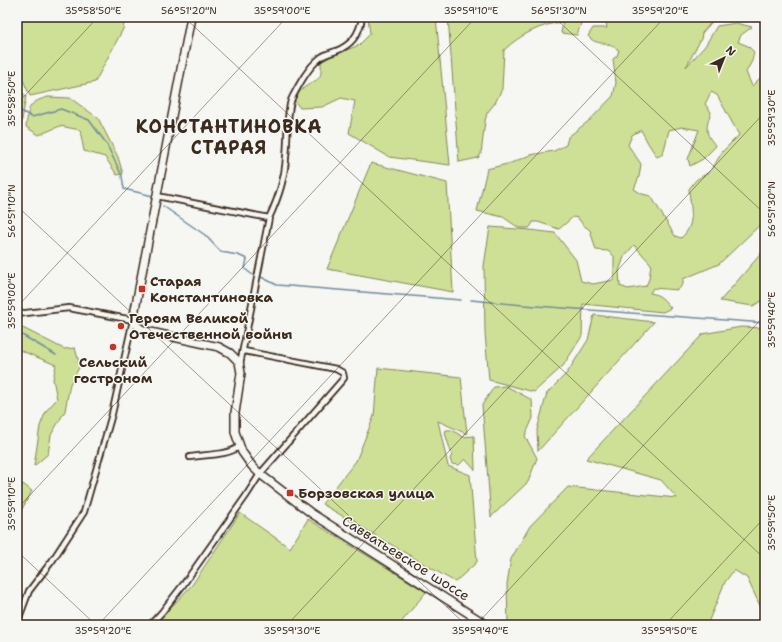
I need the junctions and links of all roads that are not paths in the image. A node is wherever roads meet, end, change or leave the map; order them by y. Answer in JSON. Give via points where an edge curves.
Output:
{"nodes":[{"id":1,"x":191,"y":17,"type":"edge"},
{"id":2,"x":362,"y":17,"type":"edge"},
{"id":3,"x":157,"y":196,"type":"junction"},
{"id":4,"x":269,"y":218,"type":"junction"},
{"id":5,"x":17,"y":314,"type":"edge"},
{"id":6,"x":133,"y":320,"type":"junction"},
{"id":7,"x":244,"y":351,"type":"junction"},
{"id":8,"x":240,"y":365,"type":"junction"},
{"id":9,"x":239,"y":447,"type":"junction"},
{"id":10,"x":190,"y":457,"type":"dead end"},
{"id":11,"x":260,"y":474,"type":"junction"},
{"id":12,"x":17,"y":623,"type":"edge"},
{"id":13,"x":150,"y":625,"type":"edge"},
{"id":14,"x":487,"y":625,"type":"edge"}],
"edges":[{"from":1,"to":3,"type":"main road"},
{"from":2,"to":4,"type":"street","via":[[361,28],[350,43],[319,59],[292,98],[286,158],[278,200]]},
{"from":3,"to":4,"type":"street"},
{"from":3,"to":6,"type":"main road"},
{"from":4,"to":7,"type":"street"},
{"from":5,"to":6,"type":"street","via":[[69,308]]},
{"from":6,"to":8,"type":"main road","via":[[144,331],[222,348],[233,355]]},
{"from":6,"to":12,"type":"street","via":[[112,414],[84,512],[52,561],[29,590]]},
{"from":7,"to":8,"type":"street"},
{"from":7,"to":11,"type":"street","via":[[336,370],[344,374],[342,381]]},
{"from":8,"to":9,"type":"main road","via":[[234,421]]},
{"from":9,"to":10,"type":"street","via":[[226,454]]},
{"from":9,"to":11,"type":"main road","name":"Савватьевское шоссе","via":[[248,462]]},
{"from":11,"to":13,"type":"street","via":[[183,585]]},
{"from":11,"to":14,"type":"main road","name":"Савватьевское шоссе","via":[[311,513]]}]}
